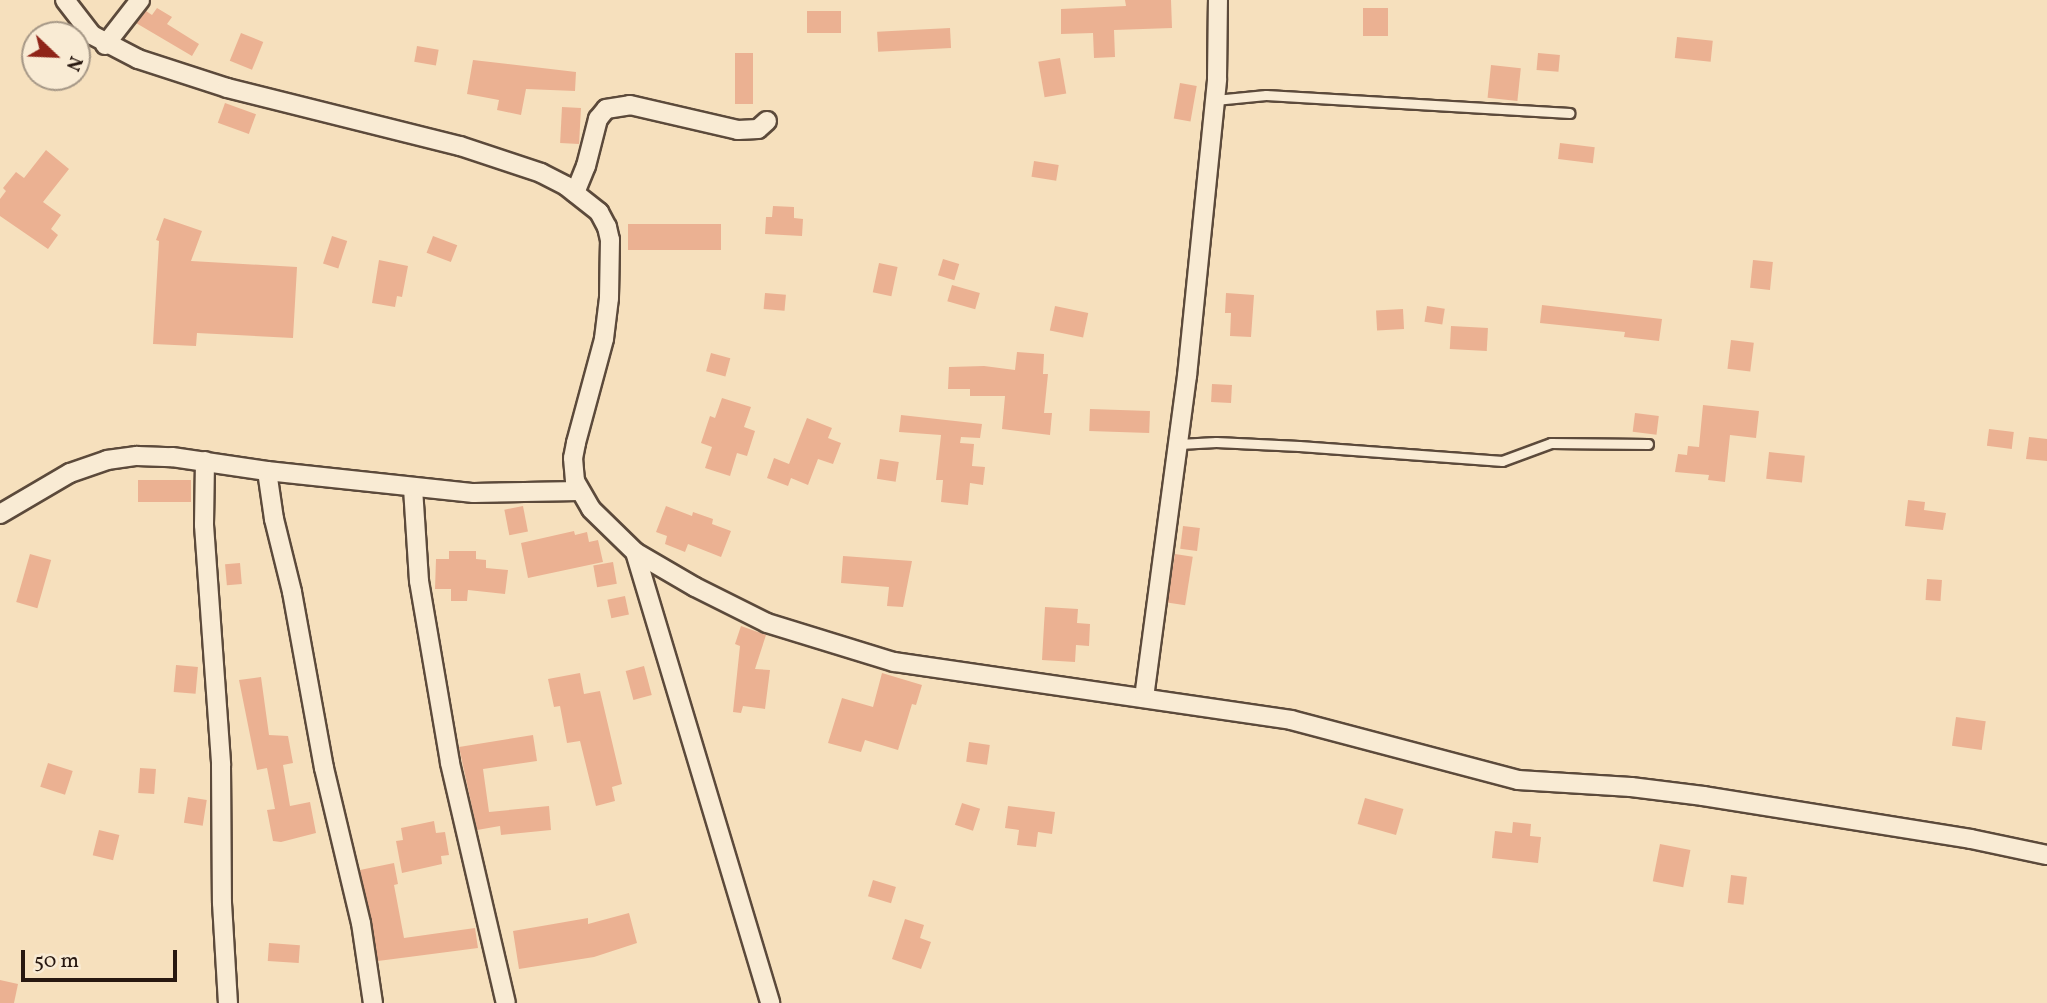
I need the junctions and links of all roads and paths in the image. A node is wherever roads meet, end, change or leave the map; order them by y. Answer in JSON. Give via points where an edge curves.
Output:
{"nodes":[{"id":1,"x":65,"y":0,"type":"edge"},
{"id":2,"x":140,"y":0,"type":"edge"},
{"id":3,"x":1218,"y":0,"type":"edge"},
{"id":4,"x":105,"y":45,"type":"junction"},
{"id":5,"x":1214,"y":100,"type":"junction"},
{"id":6,"x":1569,"y":113,"type":"dead end"},
{"id":7,"x":767,"y":121,"type":"dead end"},
{"id":8,"x":575,"y":193,"type":"junction"},
{"id":9,"x":1179,"y":444,"type":"junction"},
{"id":10,"x":1648,"y":444,"type":"dead end"},
{"id":11,"x":205,"y":461,"type":"junction"},
{"id":12,"x":267,"y":471,"type":"junction"},
{"id":13,"x":413,"y":488,"type":"junction"},
{"id":14,"x":579,"y":491,"type":"junction"},
{"id":15,"x":0,"y":514,"type":"edge"},
{"id":16,"x":635,"y":552,"type":"junction"},
{"id":17,"x":1144,"y":698,"type":"junction"},
{"id":18,"x":2047,"y":855,"type":"edge"},
{"id":19,"x":228,"y":1003,"type":"edge"},
{"id":20,"x":373,"y":1003,"type":"edge"},
{"id":21,"x":506,"y":1003,"type":"edge"},
{"id":22,"x":770,"y":1003,"type":"edge"}],
"edges":[{"from":1,"to":4,"type":"street"},
{"from":2,"to":4,"type":"street"},
{"from":3,"to":5,"type":"street"},
{"from":4,"to":8,"type":"street","via":[[177,74],[460,146],[541,173]]},
{"from":5,"to":6,"type":"lane","via":[[1265,95]]},
{"from":5,"to":9,"type":"street"},
{"from":7,"to":8,"type":"street","via":[[758,129],[738,130],[629,105],[606,109],[598,119]]},
{"from":8,"to":14,"type":"street","via":[[599,212],[607,227],[611,257],[604,339],[573,458]]},
{"from":9,"to":10,"type":"lane","via":[[1299,446],[1502,461],[1551,443]]},
{"from":9,"to":17,"type":"street"},
{"from":11,"to":12,"type":"street"},
{"from":11,"to":15,"type":"street","via":[[137,456],[107,460],[70,473]]},
{"from":11,"to":19,"type":"street","via":[[204,525],[221,765]]},
{"from":12,"to":13,"type":"street"},
{"from":12,"to":20,"type":"street","via":[[324,768],[361,923]]},
{"from":13,"to":14,"type":"street","via":[[474,493]]},
{"from":13,"to":21,"type":"street","via":[[419,581],[450,763]]},
{"from":14,"to":16,"type":"street"},
{"from":16,"to":17,"type":"street","via":[[766,623],[849,651],[907,664]]},
{"from":16,"to":22,"type":"street"},
{"from":17,"to":18,"type":"street","via":[[1291,720],[1518,780],[1691,795]]}]}
